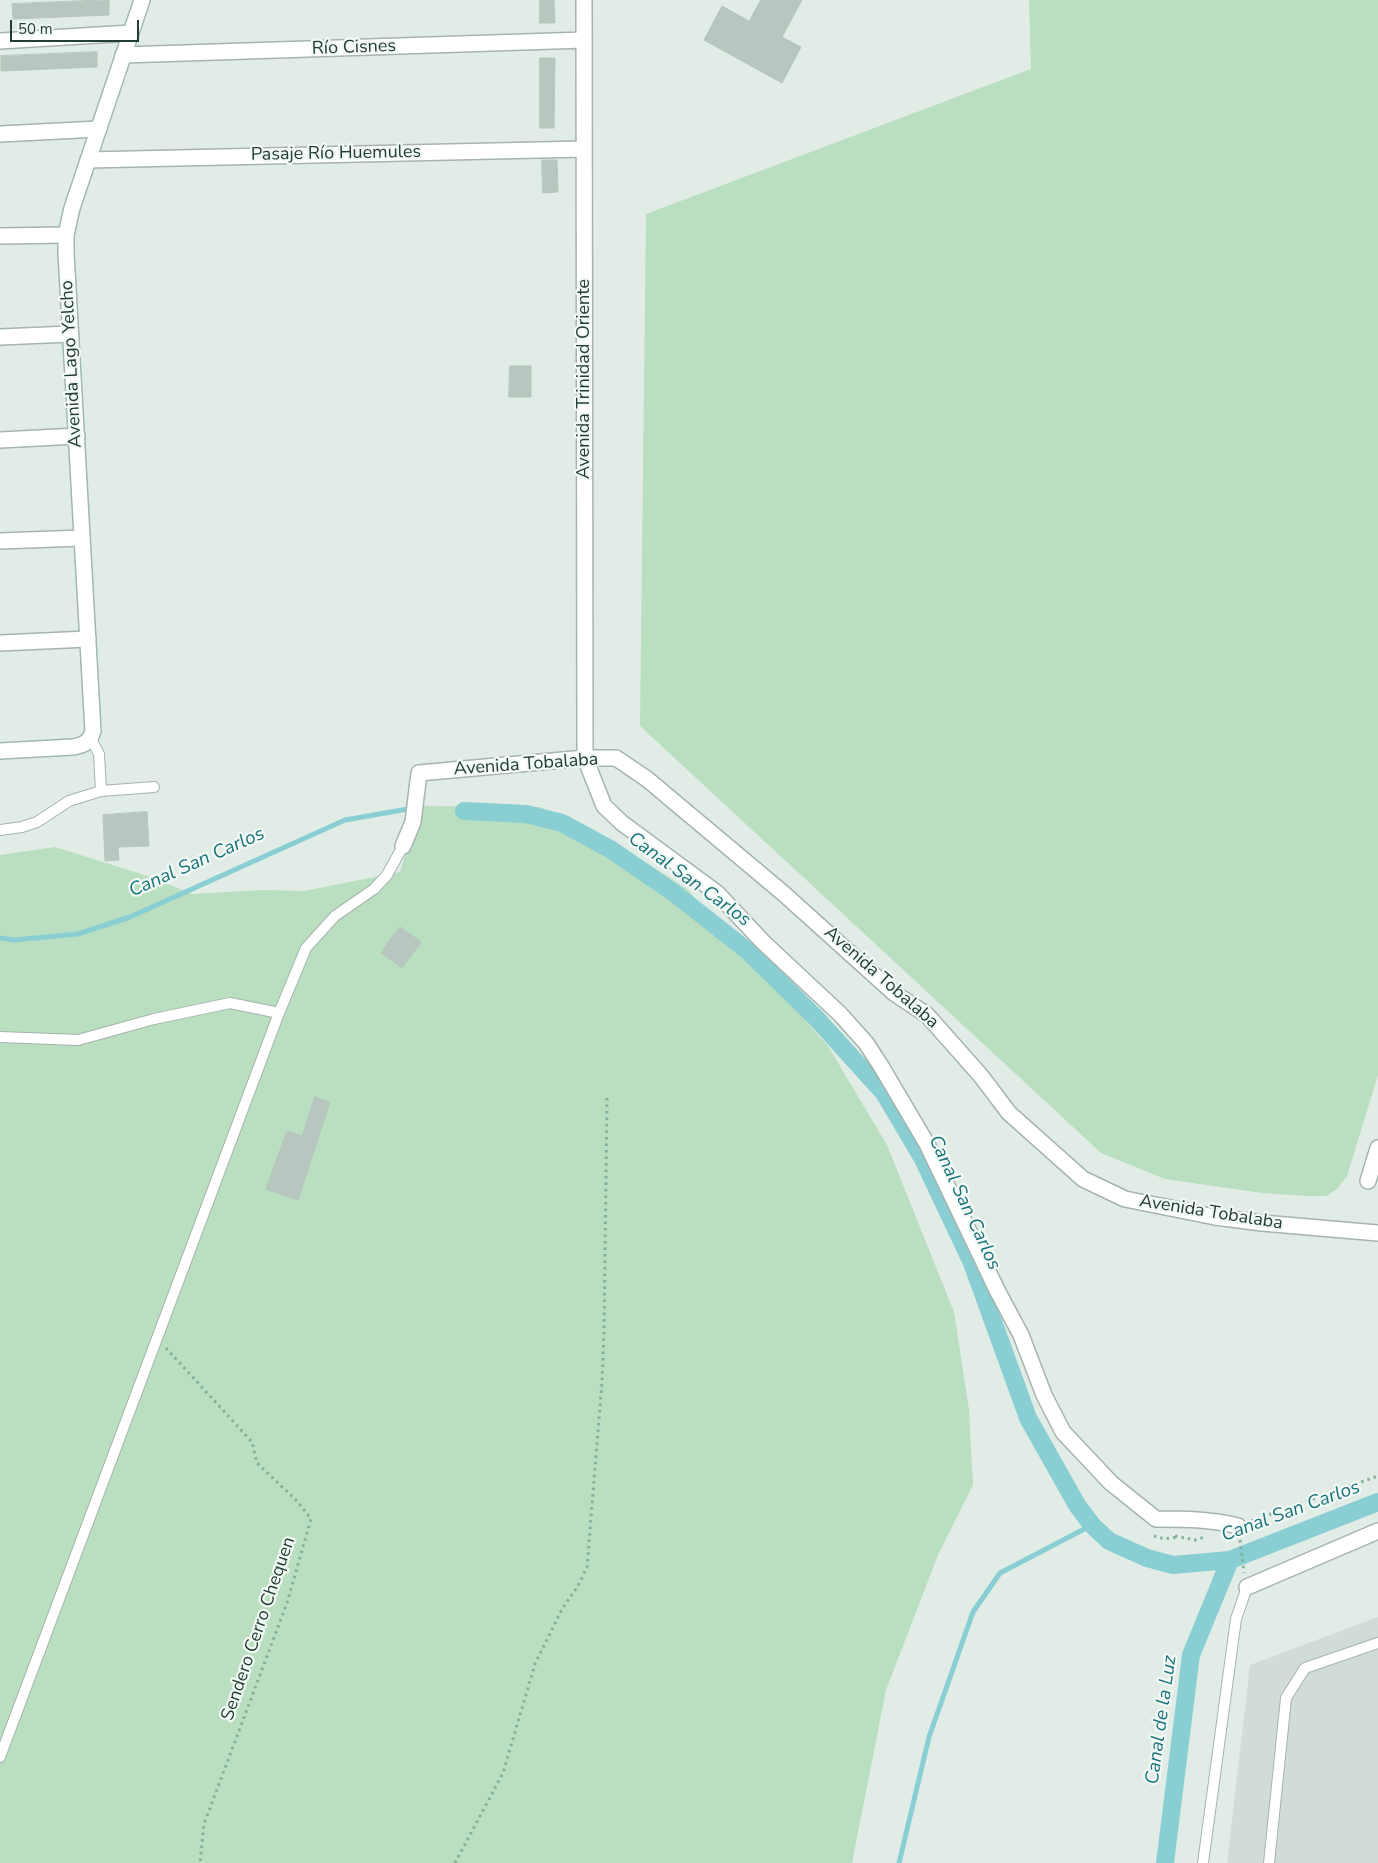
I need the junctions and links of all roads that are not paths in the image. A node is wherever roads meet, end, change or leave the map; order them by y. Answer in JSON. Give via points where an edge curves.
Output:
{"nodes":[{"id":1,"x":142,"y":0,"type":"edge"},
{"id":2,"x":584,"y":0,"type":"edge"},
{"id":3,"x":130,"y":33,"type":"junction"},
{"id":4,"x":584,"y":40,"type":"junction"},
{"id":5,"x":0,"y":41,"type":"edge"},
{"id":6,"x":123,"y":55,"type":"junction"},
{"id":7,"x":99,"y":128,"type":"junction"},
{"id":8,"x":0,"y":134,"type":"edge"},
{"id":9,"x":584,"y":149,"type":"junction"},
{"id":10,"x":88,"y":160,"type":"junction"},
{"id":11,"x":66,"y":235,"type":"junction"},
{"id":12,"x":0,"y":236,"type":"edge"},
{"id":13,"x":70,"y":334,"type":"junction"},
{"id":14,"x":0,"y":338,"type":"edge"},
{"id":15,"x":76,"y":436,"type":"junction"},
{"id":16,"x":0,"y":440,"type":"edge"},
{"id":17,"x":82,"y":538,"type":"junction"},
{"id":18,"x":0,"y":541,"type":"edge"},
{"id":19,"x":88,"y":639,"type":"junction"},
{"id":20,"x":0,"y":643,"type":"edge"},
{"id":21,"x":91,"y":739,"type":"junction"},
{"id":22,"x":0,"y":751,"type":"edge"},
{"id":23,"x":585,"y":758,"type":"junction"},
{"id":24,"x":154,"y":787,"type":"dead end"},
{"id":25,"x":101,"y":791,"type":"junction"},
{"id":26,"x":0,"y":830,"type":"edge"},
{"id":27,"x":403,"y":846,"type":"joint"},
{"id":28,"x":279,"y":1013,"type":"junction"},
{"id":29,"x":0,"y":1037,"type":"edge"},
{"id":30,"x":1378,"y":1148,"type":"edge"},
{"id":31,"x":1368,"y":1180,"type":"dead end"},
{"id":32,"x":1378,"y":1233,"type":"edge"},
{"id":33,"x":1239,"y":1529,"type":"road end"},
{"id":34,"x":1378,"y":1531,"type":"edge"},
{"id":35,"x":1245,"y":1580,"type":"joint"},
{"id":36,"x":1378,"y":1643,"type":"edge"},
{"id":37,"x":0,"y":1757,"type":"edge"},
{"id":38,"x":1203,"y":1863,"type":"edge"},
{"id":39,"x":1269,"y":1863,"type":"edge"}],
"edges":[{"from":1,"to":3,"type":"street","name":"Avenida Lago Yelcho"},
{"from":2,"to":4,"type":"street","name":"Avenida Trinidad Oriente"},
{"from":3,"to":5,"type":"street"},
{"from":3,"to":6,"type":"street","name":"Avenida Lago Yelcho"},
{"from":4,"to":6,"type":"street","name":"Río Cisnes"},
{"from":4,"to":9,"type":"street","name":"Avenida Trinidad Oriente"},
{"from":6,"to":7,"type":"street","name":"Avenida Lago Yelcho"},
{"from":7,"to":8,"type":"street"},
{"from":7,"to":10,"type":"street","name":"Avenida Lago Yelcho"},
{"from":9,"to":10,"type":"street","name":"Pasaje Río Huemules"},
{"from":9,"to":23,"type":"street","name":"Avenida Trinidad Oriente"},
{"from":10,"to":11,"type":"street","name":"Avenida Lago Yelcho"},
{"from":11,"to":12,"type":"street"},
{"from":11,"to":13,"type":"street","name":"Avenida Lago Yelcho"},
{"from":13,"to":14,"type":"street"},
{"from":13,"to":15,"type":"street","name":"Avenida Lago Yelcho"},
{"from":15,"to":16,"type":"street"},
{"from":15,"to":17,"type":"street","name":"Avenida Lago Yelcho"},
{"from":17,"to":18,"type":"street"},
{"from":17,"to":19,"type":"street","name":"Avenida Lago Yelcho"},
{"from":19,"to":20,"type":"street"},
{"from":19,"to":21,"type":"street","name":"Avenida Lago Yelcho"},
{"from":21,"to":22,"type":"street","via":[[84,745],[73,747]]},
{"from":21,"to":25,"type":"lane","via":[[99,754]]},
{"from":23,"to":27,"type":"street","name":"Avenida Tobalaba","via":[[419,773],[413,822]]},
{"from":23,"to":32,"type":"street","name":"Avenida Tobalaba","via":[[616,758],[783,893],[894,993],[927,1015],[1009,1113],[1082,1179],[1125,1199],[1215,1217]]},
{"from":23,"to":33,"type":"street","via":[[604,806],[717,893],[866,1043],[927,1144],[996,1290],[1021,1335],[1044,1395],[1063,1432],[1112,1484],[1156,1519],[1220,1521]]},
{"from":24,"to":25,"type":"lane"},
{"from":25,"to":26,"type":"lane","via":[[69,801],[37,822]]},
{"from":27,"to":28,"type":"lane","via":[[381,882],[335,916],[306,948]]},
{"from":28,"to":29,"type":"lane","via":[[230,1003],[78,1040]]},
{"from":28,"to":37,"type":"lane"},
{"from":30,"to":31,"type":"street"},
{"from":34,"to":35,"type":"street"},
{"from":35,"to":38,"type":"lane","via":[[1236,1619]]},
{"from":36,"to":39,"type":"lane","via":[[1305,1668],[1286,1698]]}]}
